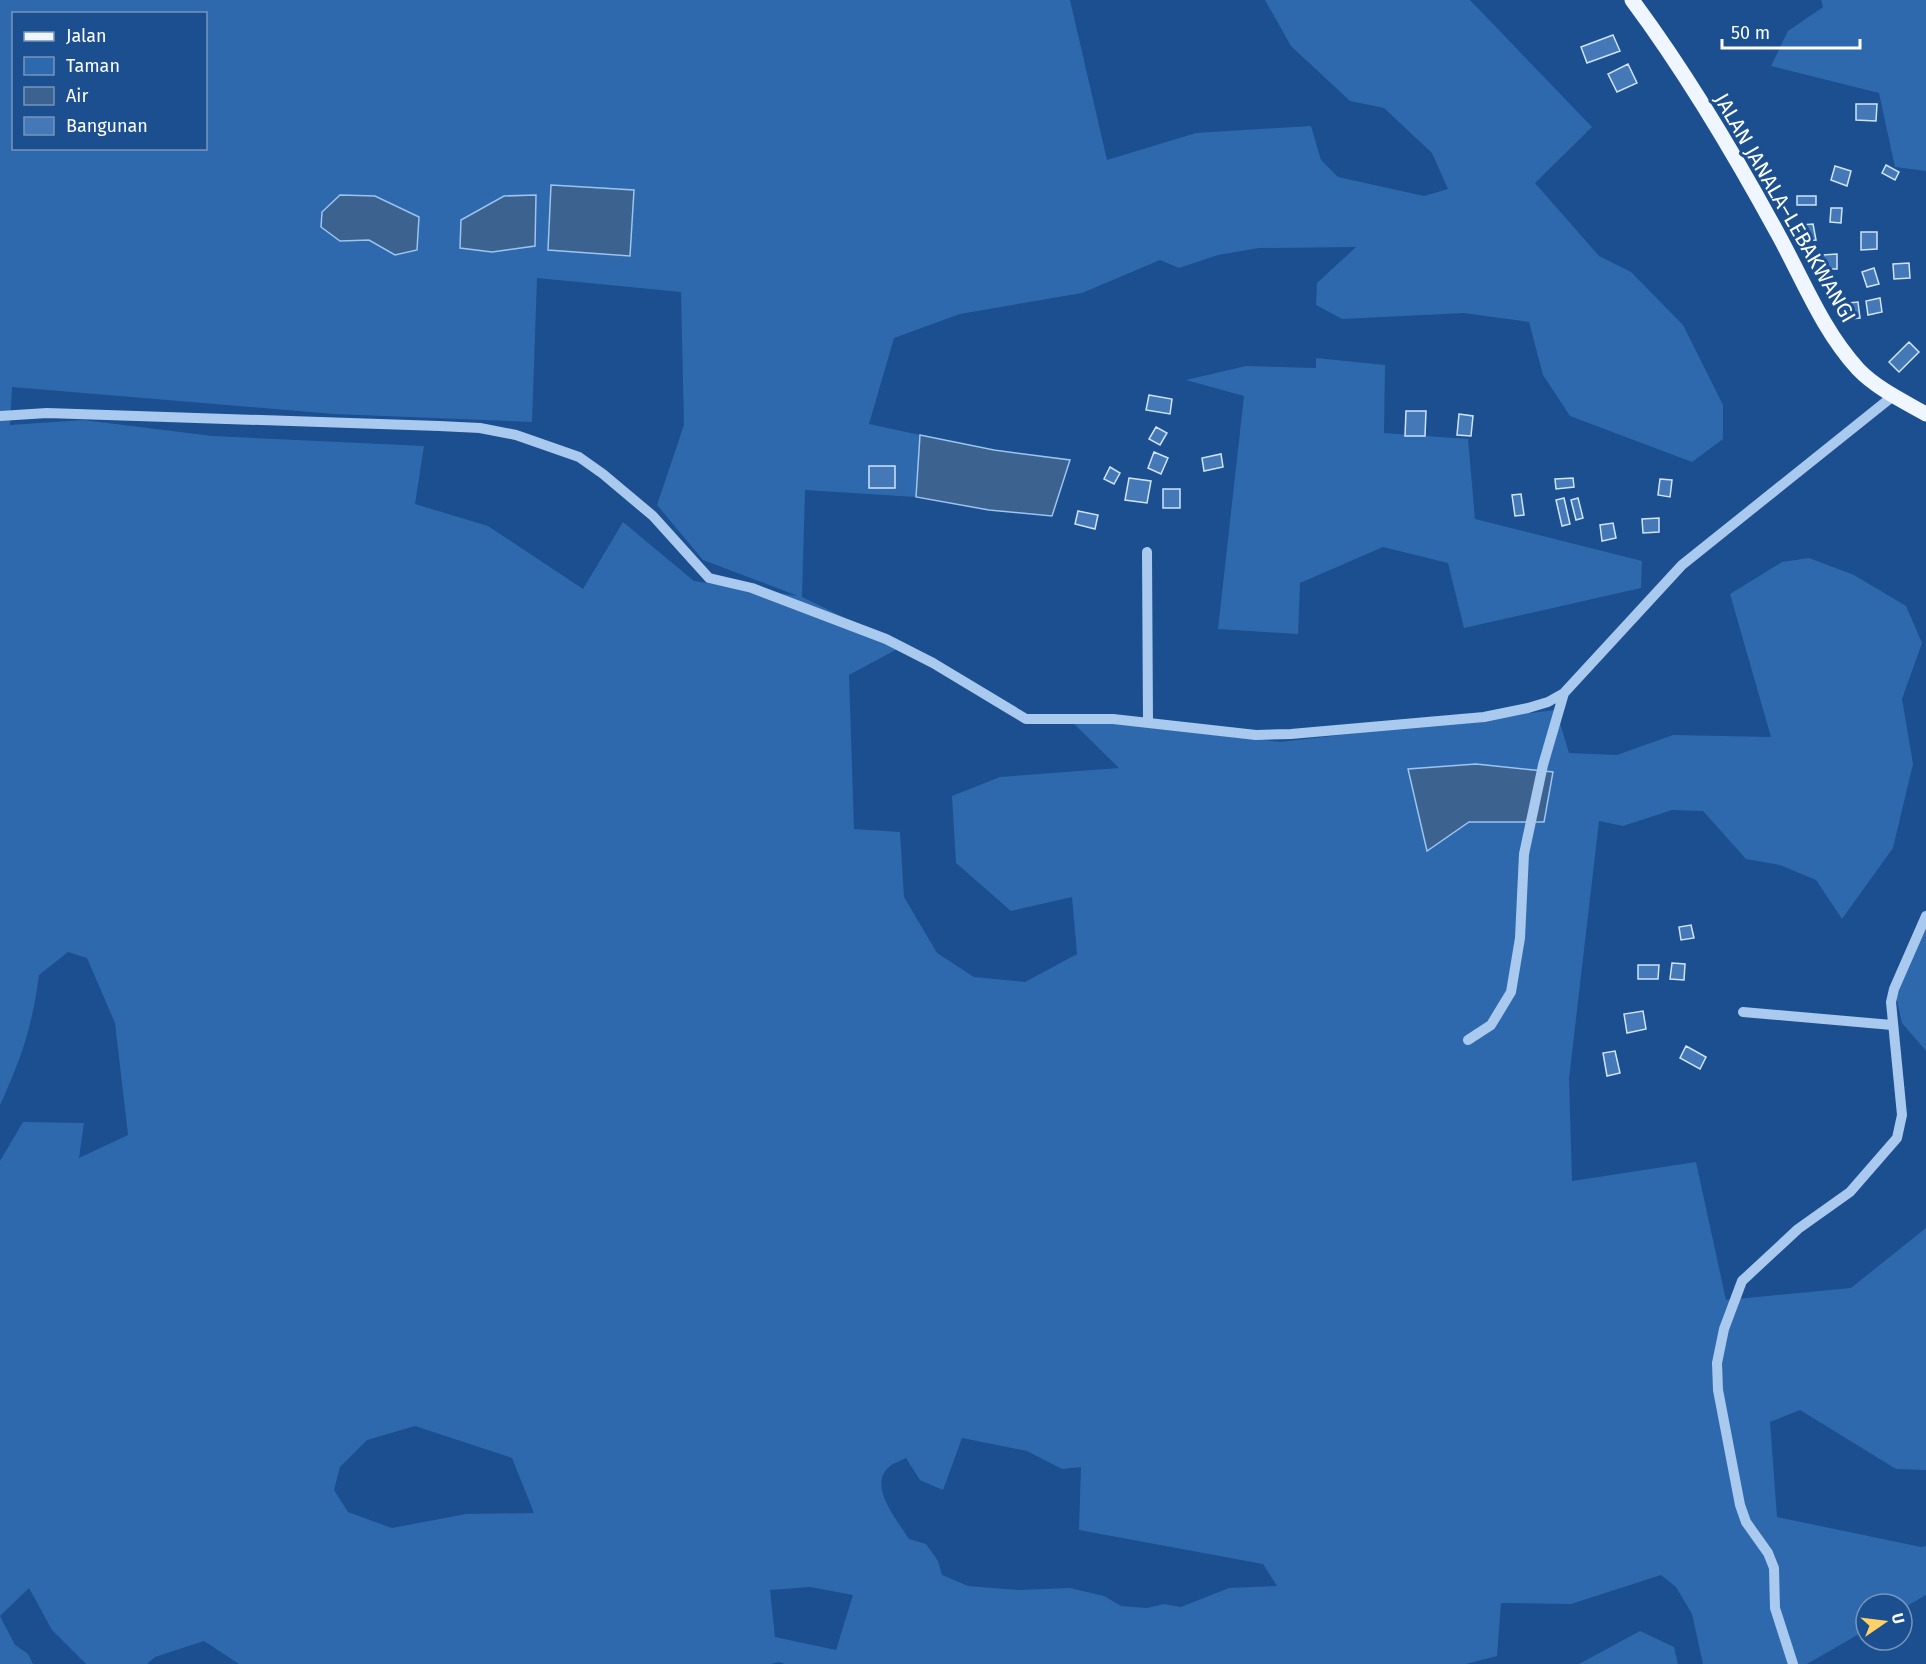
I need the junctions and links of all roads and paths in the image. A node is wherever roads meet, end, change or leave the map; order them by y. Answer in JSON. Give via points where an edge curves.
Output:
{"nodes":[{"id":1,"x":1632,"y":0,"type":"edge"},
{"id":2,"x":1893,"y":396,"type":"junction"},
{"id":3,"x":1926,"y":414,"type":"edge"},
{"id":4,"x":0,"y":416,"type":"edge"},
{"id":5,"x":1147,"y":552,"type":"dead end"},
{"id":6,"x":1564,"y":693,"type":"junction"},
{"id":7,"x":1148,"y":723,"type":"junction"},
{"id":8,"x":1926,"y":916,"type":"edge"},
{"id":9,"x":1743,"y":1012,"type":"dead end"},
{"id":10,"x":1892,"y":1025,"type":"junction"},
{"id":11,"x":1468,"y":1040,"type":"dead end"},
{"id":12,"x":1793,"y":1664,"type":"edge"}],
"edges":[{"from":1,"to":2,"type":"main road","name":"JALAN JANALA–LEBAKWANGI","via":[[1672,55],[1778,234],[1829,330],[1859,370]]},
{"from":2,"to":3,"type":"main road","name":"JALAN JANALA–LEBAKWANGI"},
{"from":2,"to":6,"type":"street","via":[[1682,565]]},
{"from":4,"to":7,"type":"street","via":[[47,413],[439,426],[516,435],[579,458],[603,474],[652,516],[709,578],[752,588],[886,639],[1026,719]]},
{"from":5,"to":7,"type":"street"},
{"from":6,"to":7,"type":"street","via":[[1548,702],[1484,717],[1290,734],[1256,735]]},
{"from":6,"to":11,"type":"street","via":[[1543,765],[1524,854],[1520,938],[1511,992],[1491,1025]]},
{"from":8,"to":10,"type":"street","via":[[1893,988]]},
{"from":9,"to":10,"type":"street"},
{"from":10,"to":12,"type":"street","via":[[1902,1115],[1897,1138],[1850,1192],[1798,1229],[1742,1281],[1724,1329],[1717,1363],[1718,1390],[1740,1506],[1774,1568],[1775,1608]]}]}
